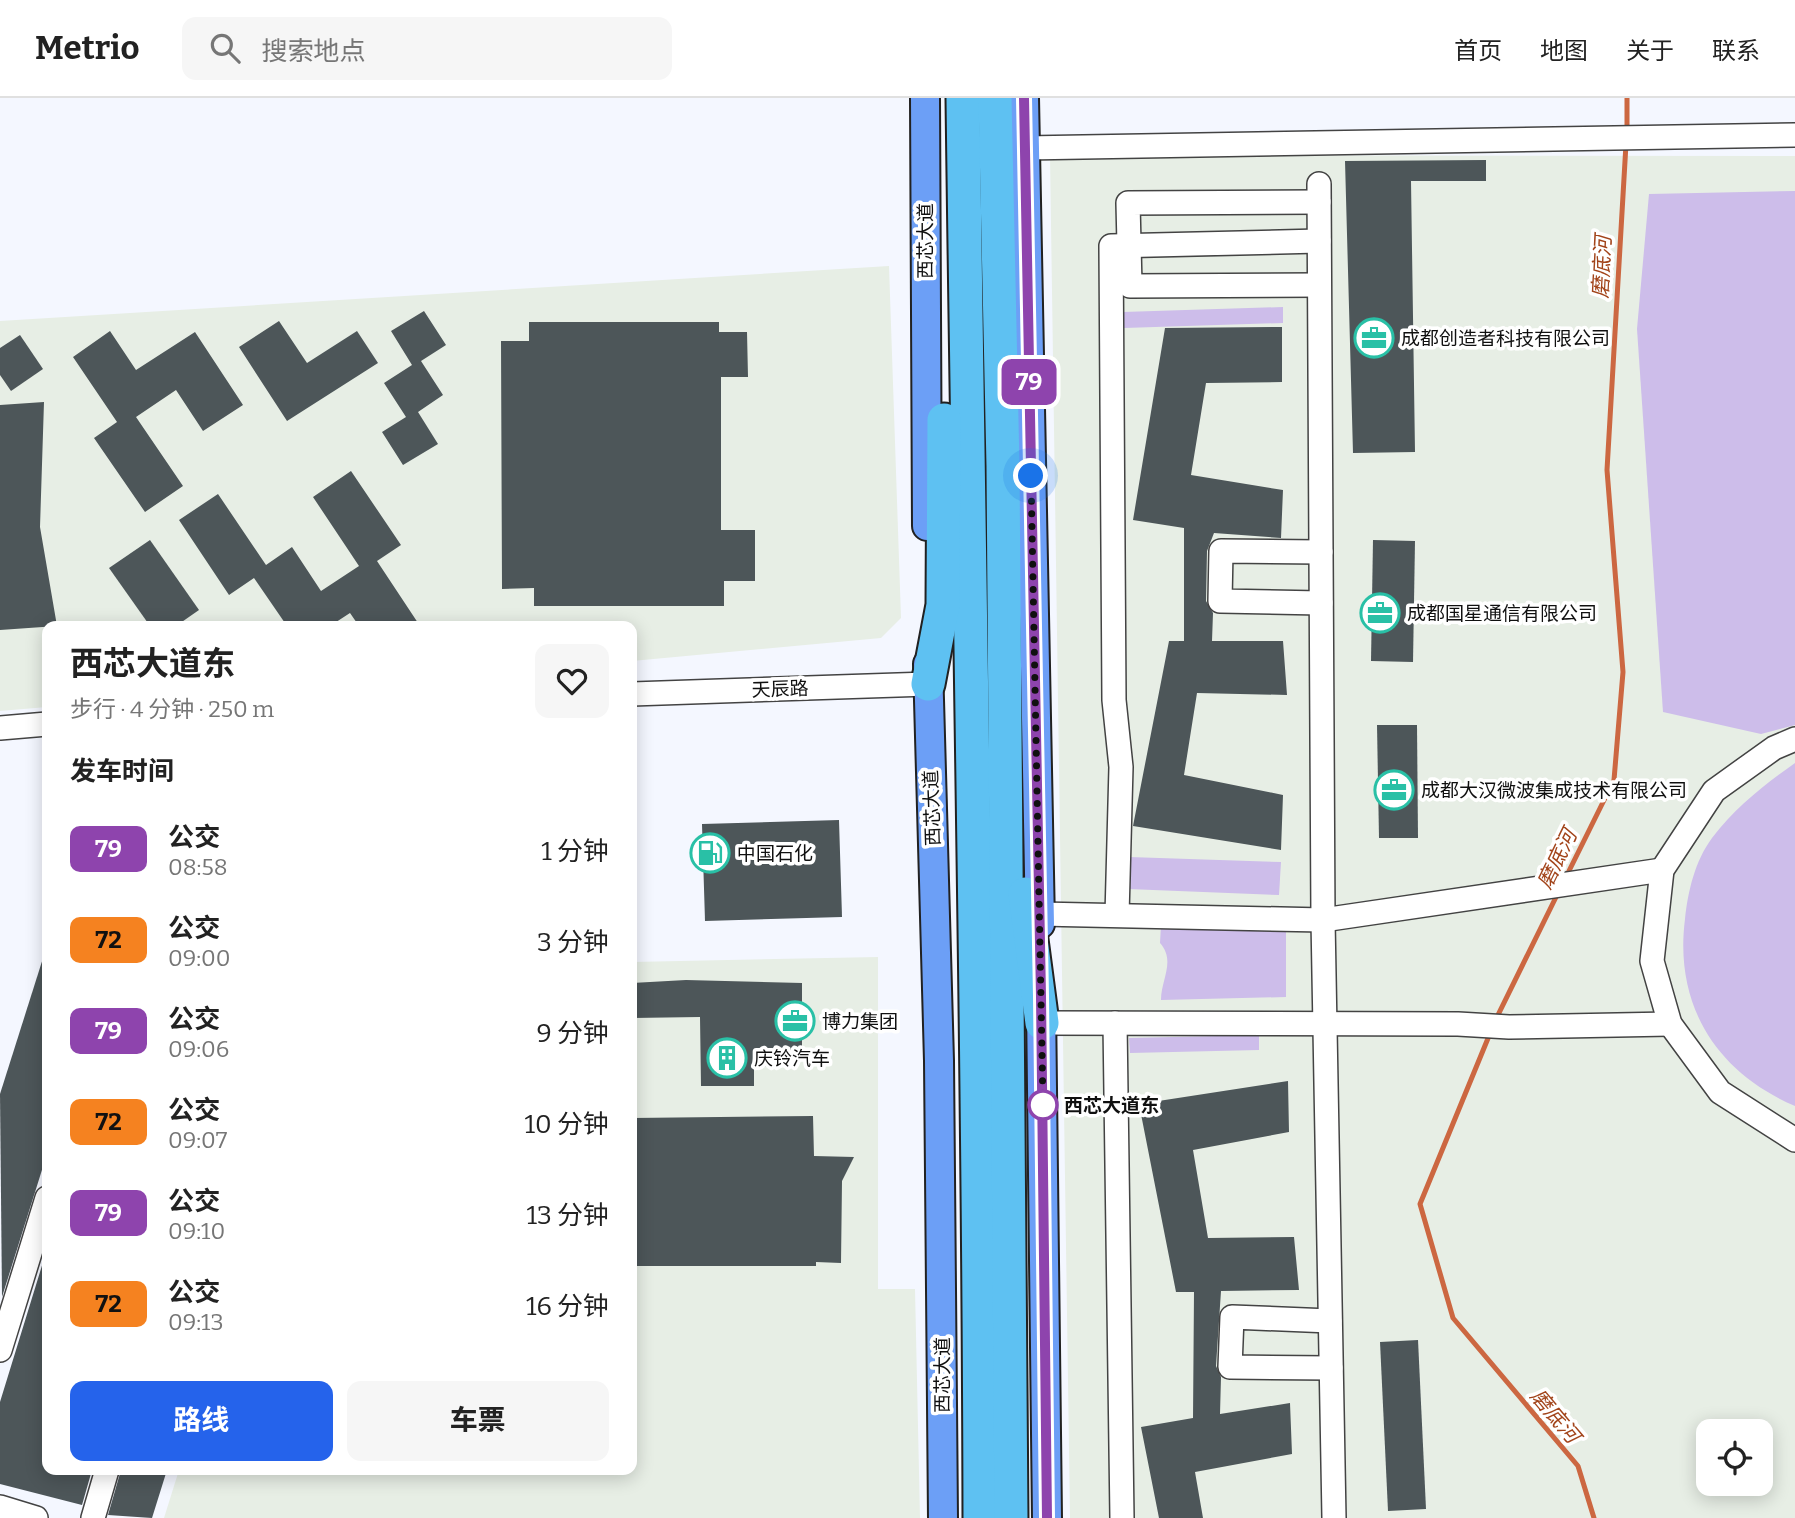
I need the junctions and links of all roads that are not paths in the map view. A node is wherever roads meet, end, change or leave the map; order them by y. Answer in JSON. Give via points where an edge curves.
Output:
{"nodes":[{"id":1,"x":925,"y":98,"type":"edge"},
{"id":2,"x":963,"y":98,"type":"edge"},
{"id":3,"x":995,"y":98,"type":"edge"},
{"id":4,"x":1024,"y":98,"type":"edge"},
{"id":5,"x":1795,"y":135,"type":"edge"},
{"id":6,"x":964,"y":139,"type":"junction"},
{"id":7,"x":1025,"y":148,"type":"junction"},
{"id":8,"x":1319,"y":241,"type":"junction"},
{"id":9,"x":1129,"y":245,"type":"junction"},
{"id":10,"x":1319,"y":285,"type":"junction"},
{"id":11,"x":1003,"y":466,"type":"junction"},
{"id":12,"x":1321,"y":552,"type":"junction"},
{"id":13,"x":1321,"y":603,"type":"junction"},
{"id":14,"x":928,"y":684,"type":"junction"},
{"id":15,"x":637,"y":694,"type":"edge"},
{"id":16,"x":42,"y":724,"type":"edge"},
{"id":17,"x":0,"y":728,"type":"edge"},
{"id":18,"x":1795,"y":739,"type":"edge"},
{"id":19,"x":1662,"y":870,"type":"junction"},
{"id":20,"x":1040,"y":914,"type":"junction"},
{"id":21,"x":1117,"y":915,"type":"junction"},
{"id":22,"x":1323,"y":919,"type":"junction"},
{"id":23,"x":1042,"y":1023,"type":"junction"},
{"id":24,"x":1115,"y":1023,"type":"junction"},
{"id":25,"x":1325,"y":1024,"type":"junction"},
{"id":26,"x":1670,"y":1024,"type":"junction"},
{"id":27,"x":1795,"y":1140,"type":"edge"},
{"id":28,"x":42,"y":1214,"type":"edge"},
{"id":29,"x":1330,"y":1321,"type":"junction"},
{"id":30,"x":0,"y":1350,"type":"edge"},
{"id":31,"x":1331,"y":1368,"type":"junction"},
{"id":32,"x":106,"y":1475,"type":"edge"},
{"id":33,"x":0,"y":1507,"type":"edge"},
{"id":34,"x":36,"y":1518,"type":"edge"},
{"id":35,"x":93,"y":1518,"type":"edge"},
{"id":36,"x":943,"y":1518,"type":"edge"},
{"id":37,"x":979,"y":1518,"type":"edge"},
{"id":38,"x":1011,"y":1518,"type":"edge"},
{"id":39,"x":1047,"y":1518,"type":"edge"},
{"id":40,"x":1122,"y":1518,"type":"edge"},
{"id":41,"x":1334,"y":1518,"type":"edge"}],
"edges":[{"from":1,"to":14,"type":"main road","name":"西芯大道"},
{"from":2,"to":6,"type":"highway","name":"西芯大道"},
{"from":3,"to":11,"type":"highway"},
{"from":4,"to":7,"type":"main road"},
{"from":5,"to":7,"type":"street"},
{"from":6,"to":14,"type":"highway","via":[[945,398],[943,605]]},
{"from":6,"to":37,"type":"highway","name":"西芯大道","via":[[972,890],[979,1111]]},
{"from":7,"to":20,"type":"main road"},
{"from":8,"to":9,"type":"street"},
{"from":8,"to":9,"type":"street","via":[[1319,193],[1128,203]]},
{"from":8,"to":10,"type":"street"},
{"from":9,"to":10,"type":"street","via":[[1130,286]]},
{"from":9,"to":21,"type":"street","via":[[1111,246],[1114,700],[1121,766]]},
{"from":10,"to":12,"type":"street"},
{"from":11,"to":23,"type":"highway","via":[[1020,669],[1025,891]]},
{"from":11,"to":38,"type":"highway"},
{"from":12,"to":13,"type":"street"},
{"from":12,"to":13,"type":"street","via":[[1221,551],[1220,601]]},
{"from":13,"to":22,"type":"street"},
{"from":14,"to":15,"type":"street","name":"天辰路"},
{"from":14,"to":36,"type":"main road","name":"西芯大道","via":[[939,1061]]},
{"from":16,"to":17,"type":"street"},
{"from":18,"to":19,"type":"street","via":[[1774,748],[1714,791]]},
{"from":19,"to":22,"type":"street"},
{"from":19,"to":26,"type":"street","via":[[1652,961]]},
{"from":20,"to":21,"type":"street"},
{"from":20,"to":23,"type":"main road"},
{"from":21,"to":22,"type":"street"},
{"from":22,"to":25,"type":"street"},
{"from":23,"to":24,"type":"street"},
{"from":23,"to":39,"type":"main road"},
{"from":24,"to":25,"type":"street"},
{"from":24,"to":40,"type":"street"},
{"from":25,"to":26,"type":"street"},
{"from":25,"to":29,"type":"street"},
{"from":26,"to":27,"type":"street","via":[[1720,1092]]},
{"from":28,"to":30,"type":"street"},
{"from":29,"to":31,"type":"street"},
{"from":29,"to":31,"type":"street","via":[[1232,1317],[1230,1367]]},
{"from":31,"to":41,"type":"street"},
{"from":32,"to":35,"type":"street"},
{"from":33,"to":34,"type":"street"}]}
